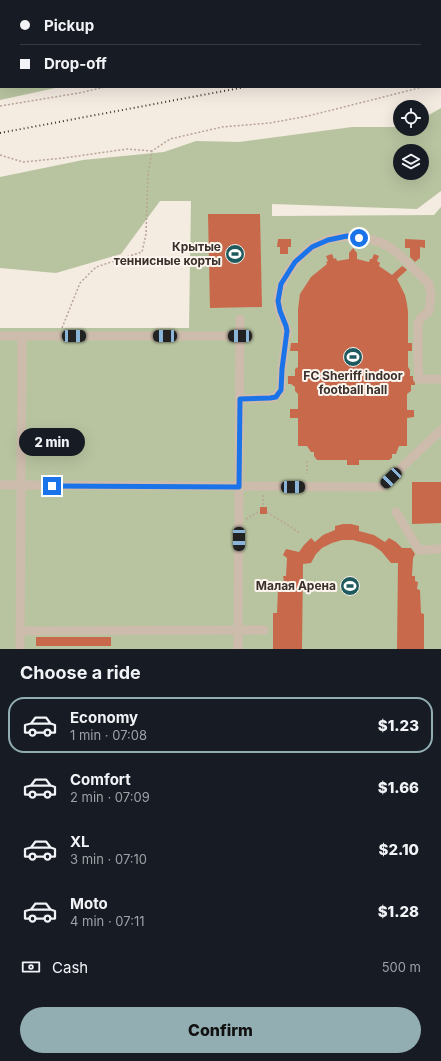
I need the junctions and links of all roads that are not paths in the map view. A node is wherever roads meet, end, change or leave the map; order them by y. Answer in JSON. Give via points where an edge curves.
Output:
{"nodes":[{"id":1,"x":240,"y":319,"type":"dead end"},
{"id":2,"x":0,"y":336,"type":"edge"},
{"id":3,"x":22,"y":336,"type":"junction"},
{"id":4,"x":240,"y":336,"type":"junction"},
{"id":5,"x":441,"y":379,"type":"edge"},
{"id":6,"x":240,"y":399,"type":"junction"},
{"id":7,"x":441,"y":430,"type":"edge"},
{"id":8,"x":0,"y":485,"type":"edge"},
{"id":9,"x":21,"y":485,"type":"junction"},
{"id":10,"x":239,"y":487,"type":"junction"},
{"id":11,"x":396,"y":512,"type":"dead end"},
{"id":12,"x":441,"y":549,"type":"edge"},
{"id":13,"x":238,"y":630,"type":"junction"},
{"id":14,"x":264,"y":630,"type":"dead end"},
{"id":15,"x":20,"y":631,"type":"junction"},
{"id":16,"x":20,"y":649,"type":"edge"},
{"id":17,"x":238,"y":649,"type":"edge"}],
"edges":[{"from":1,"to":4,"type":"street"},
{"from":2,"to":3,"type":"street"},
{"from":3,"to":4,"type":"street"},
{"from":3,"to":9,"type":"street"},
{"from":4,"to":6,"type":"street"},
{"from":5,"to":6,"type":"street","via":[[419,379],[418,323],[429,311],[429,284],[389,247],[370,239],[347,236],[312,247],[295,262],[281,284],[278,301],[287,331],[281,390],[276,397]]},
{"from":6,"to":10,"type":"street"},
{"from":7,"to":10,"type":"street","via":[[381,488]]},
{"from":8,"to":9,"type":"street"},
{"from":9,"to":10,"type":"street"},
{"from":9,"to":15,"type":"street"},
{"from":10,"to":13,"type":"street"},
{"from":11,"to":12,"type":"street","via":[[419,550]]},
{"from":13,"to":14,"type":"street"},
{"from":13,"to":15,"type":"street"},
{"from":13,"to":17,"type":"street"},
{"from":15,"to":16,"type":"street"}]}
